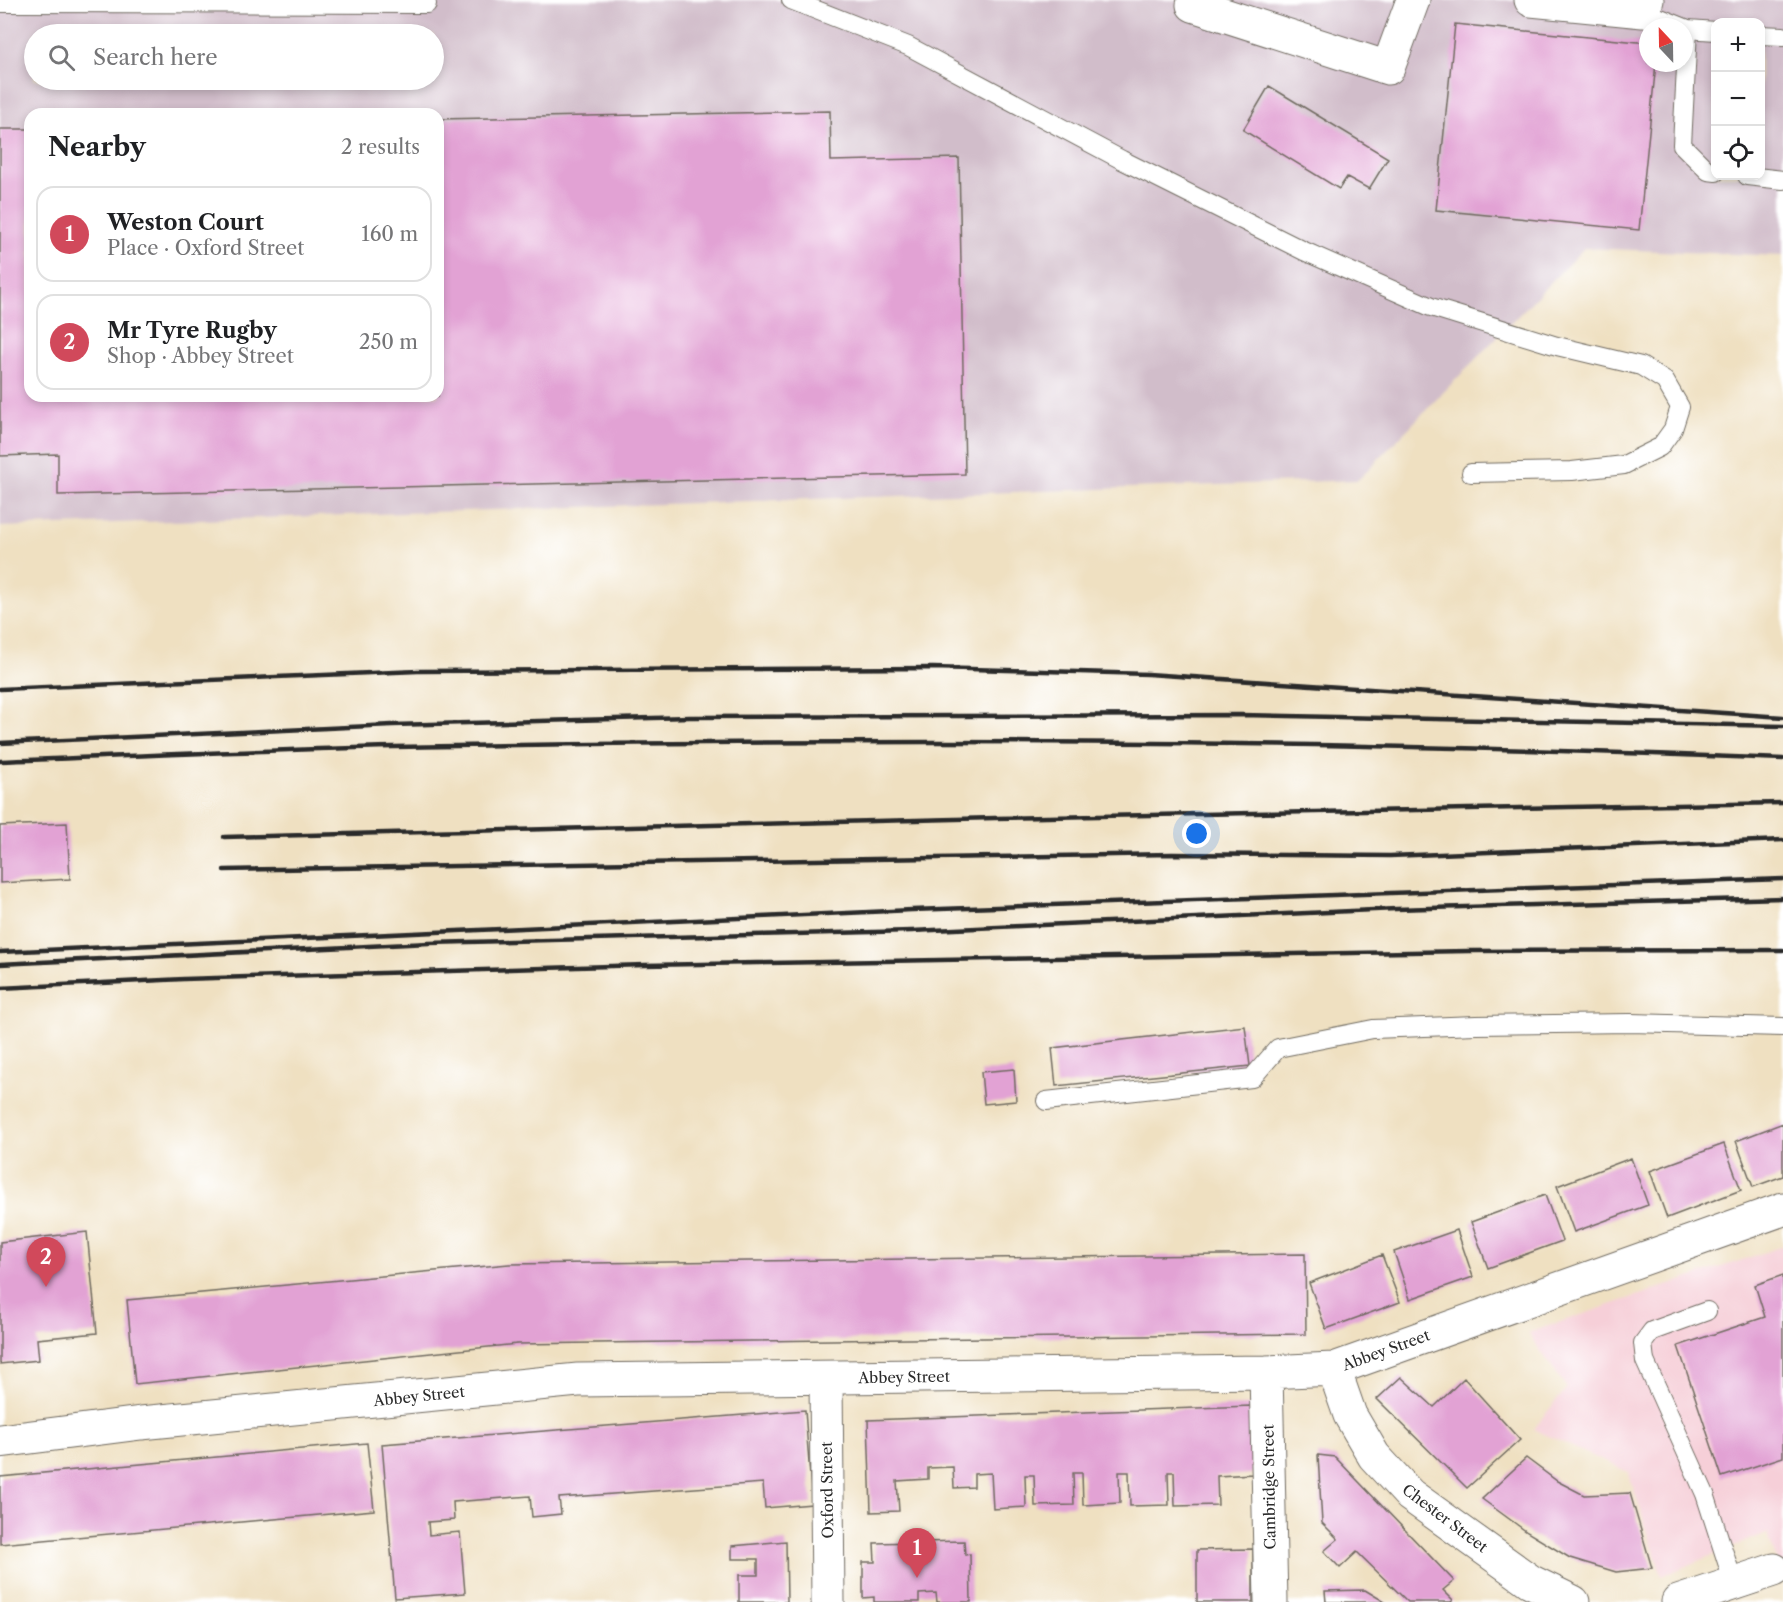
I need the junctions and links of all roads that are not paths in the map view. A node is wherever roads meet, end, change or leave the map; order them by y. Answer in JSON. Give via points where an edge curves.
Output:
{"nodes":[{"id":1,"x":791,"y":0,"type":"edge"},
{"id":2,"x":1413,"y":0,"type":"edge"},
{"id":3,"x":1531,"y":0,"type":"edge"},
{"id":4,"x":0,"y":3,"type":"edge"},
{"id":5,"x":427,"y":4,"type":"dead end"},
{"id":6,"x":1193,"y":5,"type":"dead end"},
{"id":7,"x":1645,"y":5,"type":"edge"},
{"id":8,"x":1668,"y":18,"type":"edge"},
{"id":9,"x":1693,"y":29,"type":"edge"},
{"id":10,"x":1711,"y":31,"type":"edge"},
{"id":11,"x":1765,"y":35,"type":"edge"},
{"id":12,"x":1783,"y":36,"type":"edge"},
{"id":13,"x":1686,"y":72,"type":"edge"},
{"id":14,"x":1711,"y":171,"type":"edge"},
{"id":15,"x":1765,"y":178,"type":"edge"},
{"id":16,"x":1783,"y":180,"type":"edge"},
{"id":17,"x":1472,"y":473,"type":"dead end"},
{"id":18,"x":1783,"y":1027,"type":"edge"},
{"id":19,"x":1046,"y":1101,"type":"dead end"},
{"id":20,"x":1783,"y":1209,"type":"edge"},
{"id":21,"x":1707,"y":1311,"type":"dead end"},
{"id":22,"x":1334,"y":1369,"type":"junction"},
{"id":23,"x":1266,"y":1372,"type":"junction"},
{"id":24,"x":826,"y":1378,"type":"junction"},
{"id":25,"x":0,"y":1441,"type":"edge"},
{"id":26,"x":1774,"y":1570,"type":"dead end"},
{"id":27,"x":1734,"y":1584,"type":"junction"},
{"id":28,"x":828,"y":1602,"type":"edge"},
{"id":29,"x":1271,"y":1602,"type":"edge"},
{"id":30,"x":1573,"y":1602,"type":"edge"},
{"id":31,"x":1678,"y":1602,"type":"edge"}],
"edges":[{"from":1,"to":17,"type":"lane","via":[[908,46],[1304,251],[1431,307],[1557,346],[1641,366],[1665,381],[1680,407],[1673,429],[1660,447],[1624,465],[1572,471]]},
{"from":2,"to":6,"type":"street","via":[[1388,68]]},
{"from":3,"to":7,"type":"street"},
{"from":4,"to":5,"type":"lane"},
{"from":7,"to":8,"type":"lane"},
{"from":9,"to":10,"type":"lane"},
{"from":11,"to":12,"type":"lane"},
{"from":13,"to":14,"type":"lane","via":[[1682,145]]},
{"from":15,"to":16,"type":"lane"},
{"from":18,"to":19,"type":"lane","via":[[1630,1023],[1373,1029],[1278,1048],[1252,1078]]},
{"from":20,"to":22,"type":"street","name":"Abbey Street"},
{"from":21,"to":27,"type":"lane","via":[[1652,1331],[1643,1343],[1645,1362],[1705,1494]]},
{"from":22,"to":23,"type":"street","name":"Abbey Street"},
{"from":22,"to":30,"type":"street","name":"Chester Street","via":[[1350,1416],[1374,1456],[1410,1495],[1530,1581]]},
{"from":23,"to":24,"type":"street","name":"Abbey Street"},
{"from":23,"to":29,"type":"street","name":"Cambridge Street"},
{"from":24,"to":25,"type":"street","name":"Abbey Street","via":[[578,1380],[141,1423]]},
{"from":24,"to":28,"type":"street","name":"Oxford Street"},
{"from":26,"to":27,"type":"street"},
{"from":27,"to":31,"type":"street"}]}
